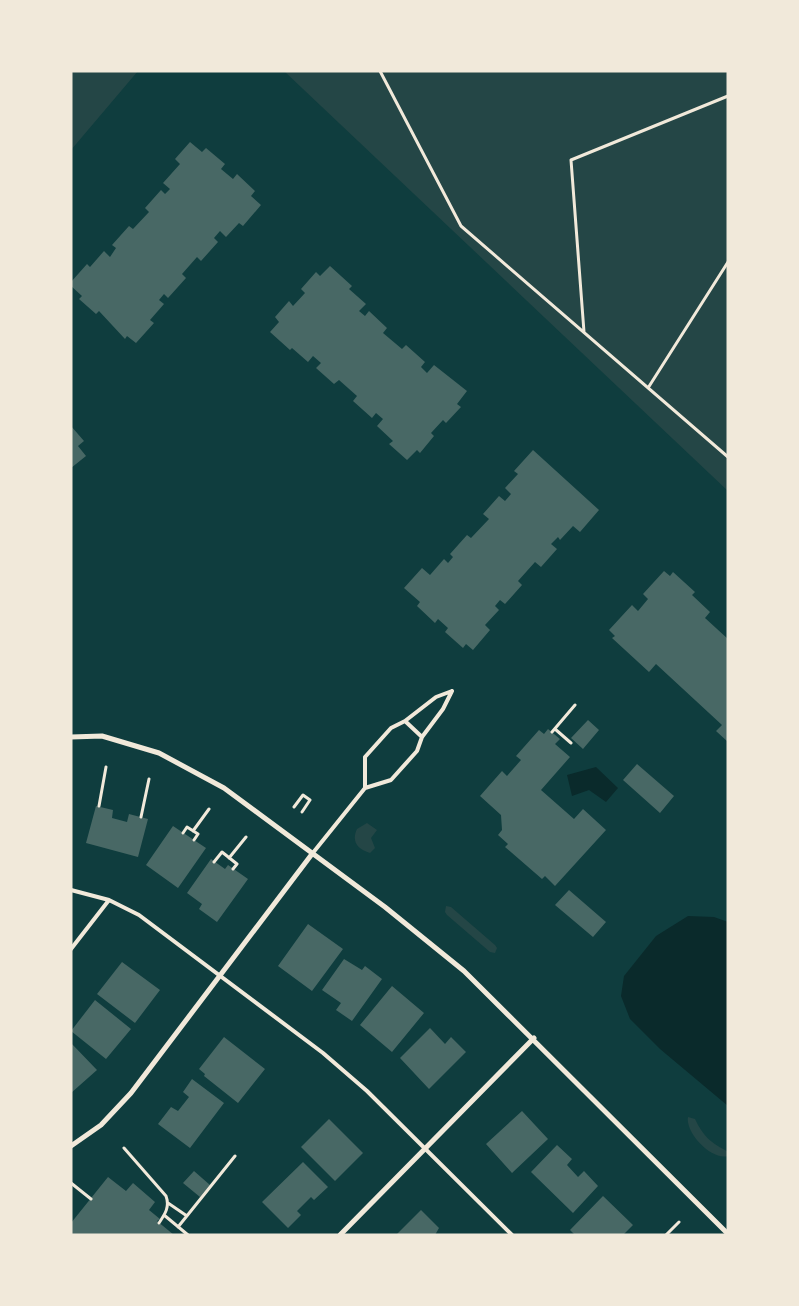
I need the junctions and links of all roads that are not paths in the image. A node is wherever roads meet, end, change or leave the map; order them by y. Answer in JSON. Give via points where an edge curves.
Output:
{"nodes":[{"id":1,"x":405,"y":721,"type":"junction"},
{"id":2,"x":71,"y":737,"type":"edge"},
{"id":3,"x":422,"y":737,"type":"junction"},
{"id":4,"x":365,"y":788,"type":"junction"},
{"id":5,"x":312,"y":854,"type":"junction"},
{"id":6,"x":71,"y":890,"type":"edge"},
{"id":7,"x":108,"y":900,"type":"junction"},
{"id":8,"x":71,"y":949,"type":"edge"},
{"id":9,"x":221,"y":976,"type":"junction"},
{"id":10,"x":534,"y":1038,"type":"junction"},
{"id":11,"x":71,"y":1146,"type":"edge"},
{"id":12,"x":425,"y":1148,"type":"junction"},
{"id":13,"x":728,"y":1234,"type":"edge"},
{"id":14,"x":340,"y":1235,"type":"edge"},
{"id":15,"x":512,"y":1235,"type":"edge"}],
"edges":[{"from":1,"to":3,"type":"lane"},
{"from":1,"to":3,"type":"lane","via":[[436,698],[452,691],[444,709]]},
{"from":1,"to":4,"type":"lane","via":[[391,728],[365,757]]},
{"from":2,"to":5,"type":"street","via":[[102,736],[159,753],[224,788]]},
{"from":3,"to":4,"type":"lane","via":[[417,751],[391,780]]},
{"from":4,"to":5,"type":"lane"},
{"from":5,"to":9,"type":"street"},
{"from":5,"to":10,"type":"street","via":[[385,907],[464,971]]},
{"from":6,"to":7,"type":"lane"},
{"from":7,"to":8,"type":"lane"},
{"from":7,"to":9,"type":"lane","via":[[139,915]]},
{"from":9,"to":11,"type":"street","via":[[130,1093],[101,1125]]},
{"from":9,"to":12,"type":"lane","via":[[323,1053]]},
{"from":10,"to":12,"type":"street"},
{"from":10,"to":13,"type":"street"},
{"from":12,"to":14,"type":"street"},
{"from":12,"to":15,"type":"lane"}]}
